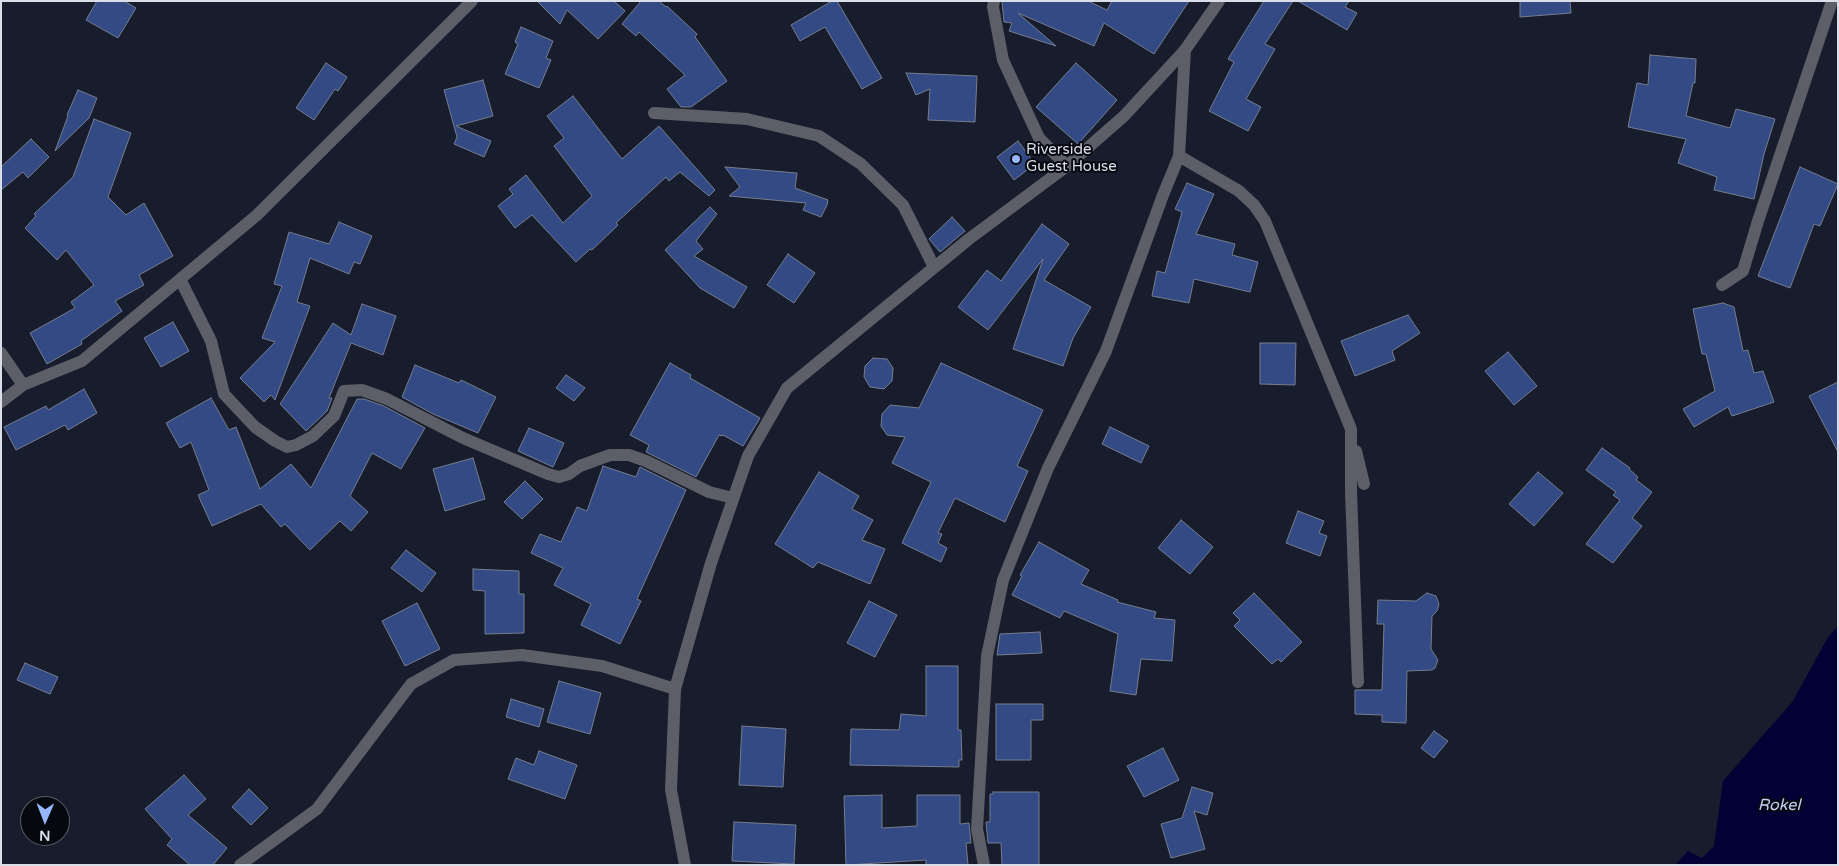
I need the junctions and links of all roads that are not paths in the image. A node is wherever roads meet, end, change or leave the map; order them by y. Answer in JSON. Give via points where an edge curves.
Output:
{"nodes":[{"id":1,"x":472,"y":1,"type":"edge"},
{"id":2,"x":994,"y":1,"type":"edge"},
{"id":3,"x":1219,"y":1,"type":"edge"},
{"id":4,"x":1832,"y":1,"type":"edge"},
{"id":5,"x":1185,"y":50,"type":"junction"},
{"id":6,"x":654,"y":113,"type":"dead end"},
{"id":7,"x":1179,"y":156,"type":"junction"},
{"id":8,"x":1067,"y":166,"type":"junction"},
{"id":9,"x":934,"y":267,"type":"junction"},
{"id":10,"x":180,"y":279,"type":"junction"},
{"id":11,"x":1722,"y":285,"type":"dead end"},
{"id":12,"x":1,"y":353,"type":"edge"},
{"id":13,"x":22,"y":385,"type":"junction"},
{"id":14,"x":1,"y":402,"type":"edge"},
{"id":15,"x":1351,"y":429,"type":"junction"},
{"id":16,"x":1364,"y":484,"type":"dead end"},
{"id":17,"x":733,"y":498,"type":"junction"},
{"id":18,"x":1358,"y":682,"type":"dead end"},
{"id":19,"x":675,"y":689,"type":"junction"},
{"id":20,"x":240,"y":865,"type":"edge"},
{"id":21,"x":684,"y":865,"type":"edge"},
{"id":22,"x":984,"y":865,"type":"edge"}],
"edges":[{"from":1,"to":10,"type":"street","via":[[257,215]]},
{"from":2,"to":8,"type":"street","via":[[1004,60],[1039,138]]},
{"from":3,"to":5,"type":"street"},
{"from":4,"to":11,"type":"street","via":[[1743,271]]},
{"from":5,"to":7,"type":"street"},
{"from":5,"to":8,"type":"street","via":[[1124,116]]},
{"from":6,"to":9,"type":"street","via":[[747,119],[819,136],[861,164],[903,205]]},
{"from":7,"to":15,"type":"street","via":[[1239,191],[1265,221]]},
{"from":7,"to":22,"type":"street","via":[[1106,351],[1048,468],[1002,580],[987,656],[977,829]]},
{"from":8,"to":9,"type":"street"},
{"from":9,"to":17,"type":"street","via":[[787,388],[748,456]]},
{"from":10,"to":13,"type":"street","via":[[82,361]]},
{"from":10,"to":17,"type":"street","via":[[211,341],[224,394],[254,427],[288,447],[305,441],[320,430],[334,416],[344,391],[362,390],[387,399],[463,438],[559,478],[610,455],[629,455],[709,492]]},
{"from":12,"to":13,"type":"street"},
{"from":13,"to":14,"type":"street"},
{"from":15,"to":16,"type":"street"},
{"from":15,"to":18,"type":"street"},
{"from":17,"to":19,"type":"street"},
{"from":19,"to":20,"type":"street","via":[[602,666],[522,655],[454,660],[411,684],[317,809]]},
{"from":19,"to":21,"type":"street","via":[[671,790]]}]}
